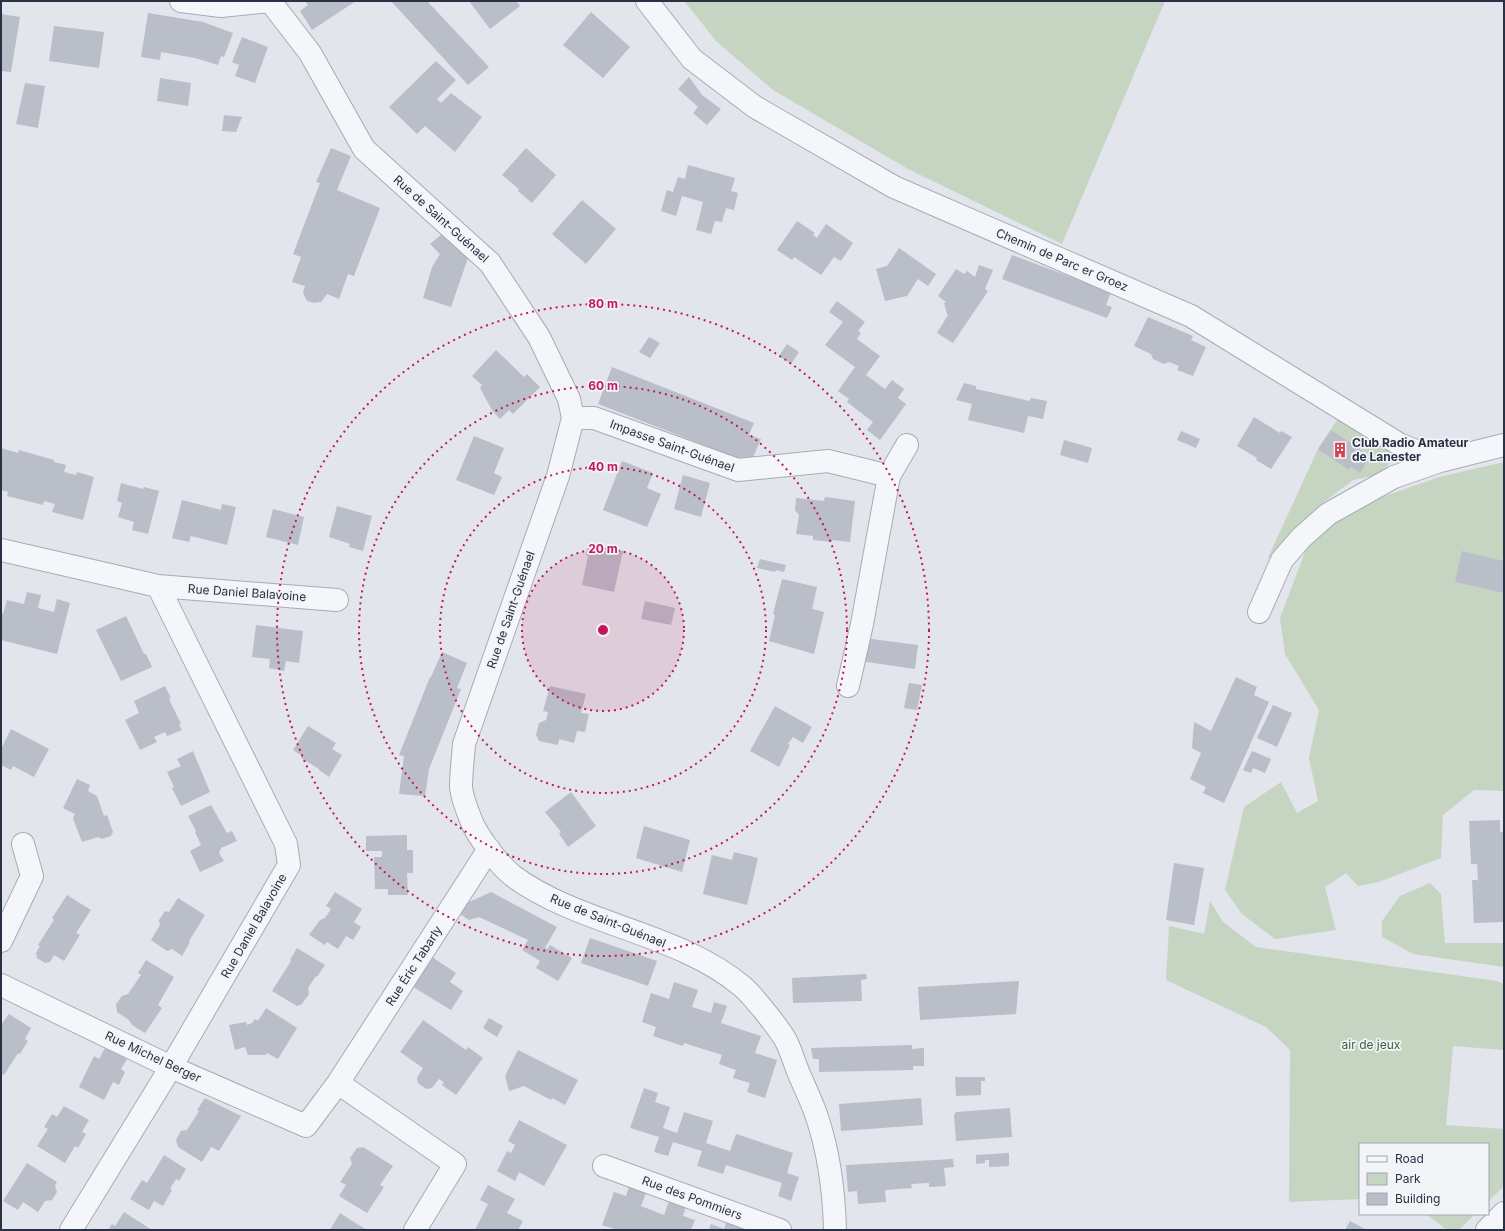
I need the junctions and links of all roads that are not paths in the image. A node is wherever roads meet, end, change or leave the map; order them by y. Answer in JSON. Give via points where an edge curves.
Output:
{"nodes":[{"id":1,"x":181,"y":1,"type":"edge"},
{"id":2,"x":270,"y":1,"type":"edge"},
{"id":3,"x":647,"y":1,"type":"edge"},
{"id":4,"x":573,"y":418,"type":"junction"},
{"id":5,"x":906,"y":445,"type":"dead end"},
{"id":6,"x":1504,"y":446,"type":"edge"},
{"id":7,"x":1440,"y":461,"type":"junction"},
{"id":8,"x":889,"y":476,"type":"junction"},
{"id":9,"x":1,"y":550,"type":"edge"},
{"id":10,"x":158,"y":586,"type":"junction"},
{"id":11,"x":337,"y":600,"type":"dead end"},
{"id":12,"x":1259,"y":612,"type":"dead end"},
{"id":13,"x":848,"y":686,"type":"dead end"},
{"id":14,"x":23,"y":844,"type":"dead end"},
{"id":15,"x":489,"y":849,"type":"junction"},
{"id":16,"x":1,"y":941,"type":"edge"},
{"id":17,"x":1,"y":985,"type":"edge"},
{"id":18,"x":172,"y":1067,"type":"junction"},
{"id":19,"x":338,"y":1083,"type":"junction"},
{"id":20,"x":306,"y":1126,"type":"joint"},
{"id":21,"x":604,"y":1166,"type":"dead end"},
{"id":22,"x":1504,"y":1213,"type":"edge"},
{"id":23,"x":71,"y":1230,"type":"edge"},
{"id":24,"x":415,"y":1230,"type":"edge"},
{"id":25,"x":780,"y":1230,"type":"edge"},
{"id":26,"x":835,"y":1230,"type":"edge"},
{"id":27,"x":1487,"y":1230,"type":"edge"}],
"edges":[{"from":1,"to":2,"type":"street","name":"Rue de Saint-Guénael","via":[[221,6]]},
{"from":2,"to":4,"type":"street","name":"Rue de Saint-Guénael","via":[[310,53],[364,149],[490,264],[538,337],[569,399]]},
{"from":3,"to":7,"type":"street","name":"Chemin de Parc er Groez","via":[[692,59],[755,107],[894,187],[1191,316],[1399,444]]},
{"from":4,"to":8,"type":"street","name":"Impasse Saint-Guénael","via":[[594,418],[738,470],[828,461]]},
{"from":4,"to":15,"type":"street","name":"Rue de Saint-Guénael","via":[[558,476],[464,744],[461,789],[475,830]]},
{"from":5,"to":8,"type":"street"},
{"from":6,"to":7,"type":"street"},
{"from":7,"to":12,"type":"street","via":[[1394,477],[1328,514],[1301,538],[1282,560]]},
{"from":8,"to":13,"type":"street"},
{"from":9,"to":10,"type":"street","name":"Rue Daniel Balavoine"},
{"from":10,"to":11,"type":"street","name":"Rue Daniel Balavoine"},
{"from":10,"to":18,"type":"street","name":"Rue Daniel Balavoine","via":[[286,844],[289,865]]},
{"from":14,"to":16,"type":"street","via":[[32,876]]},
{"from":15,"to":19,"type":"street","name":"Rue Éric Tabarly"},
{"from":15,"to":26,"type":"street","name":"Rue de Saint-Guénael","via":[[512,875],[543,894],[571,908],[696,957],[726,973],[764,1010],[785,1039],[817,1117],[827,1157]]},
{"from":17,"to":18,"type":"street","name":"Rue Michel Berger"},
{"from":18,"to":20,"type":"street","name":"Rue Michel Berger"},
{"from":18,"to":23,"type":"street","name":"Rue Daniel Balavoine"},
{"from":19,"to":20,"type":"street","name":"Rue Éric Tabarly"},
{"from":19,"to":24,"type":"street","via":[[455,1164]]},
{"from":21,"to":25,"type":"street","name":"Rue des Pommiers"},
{"from":22,"to":27,"type":"street"}]}
